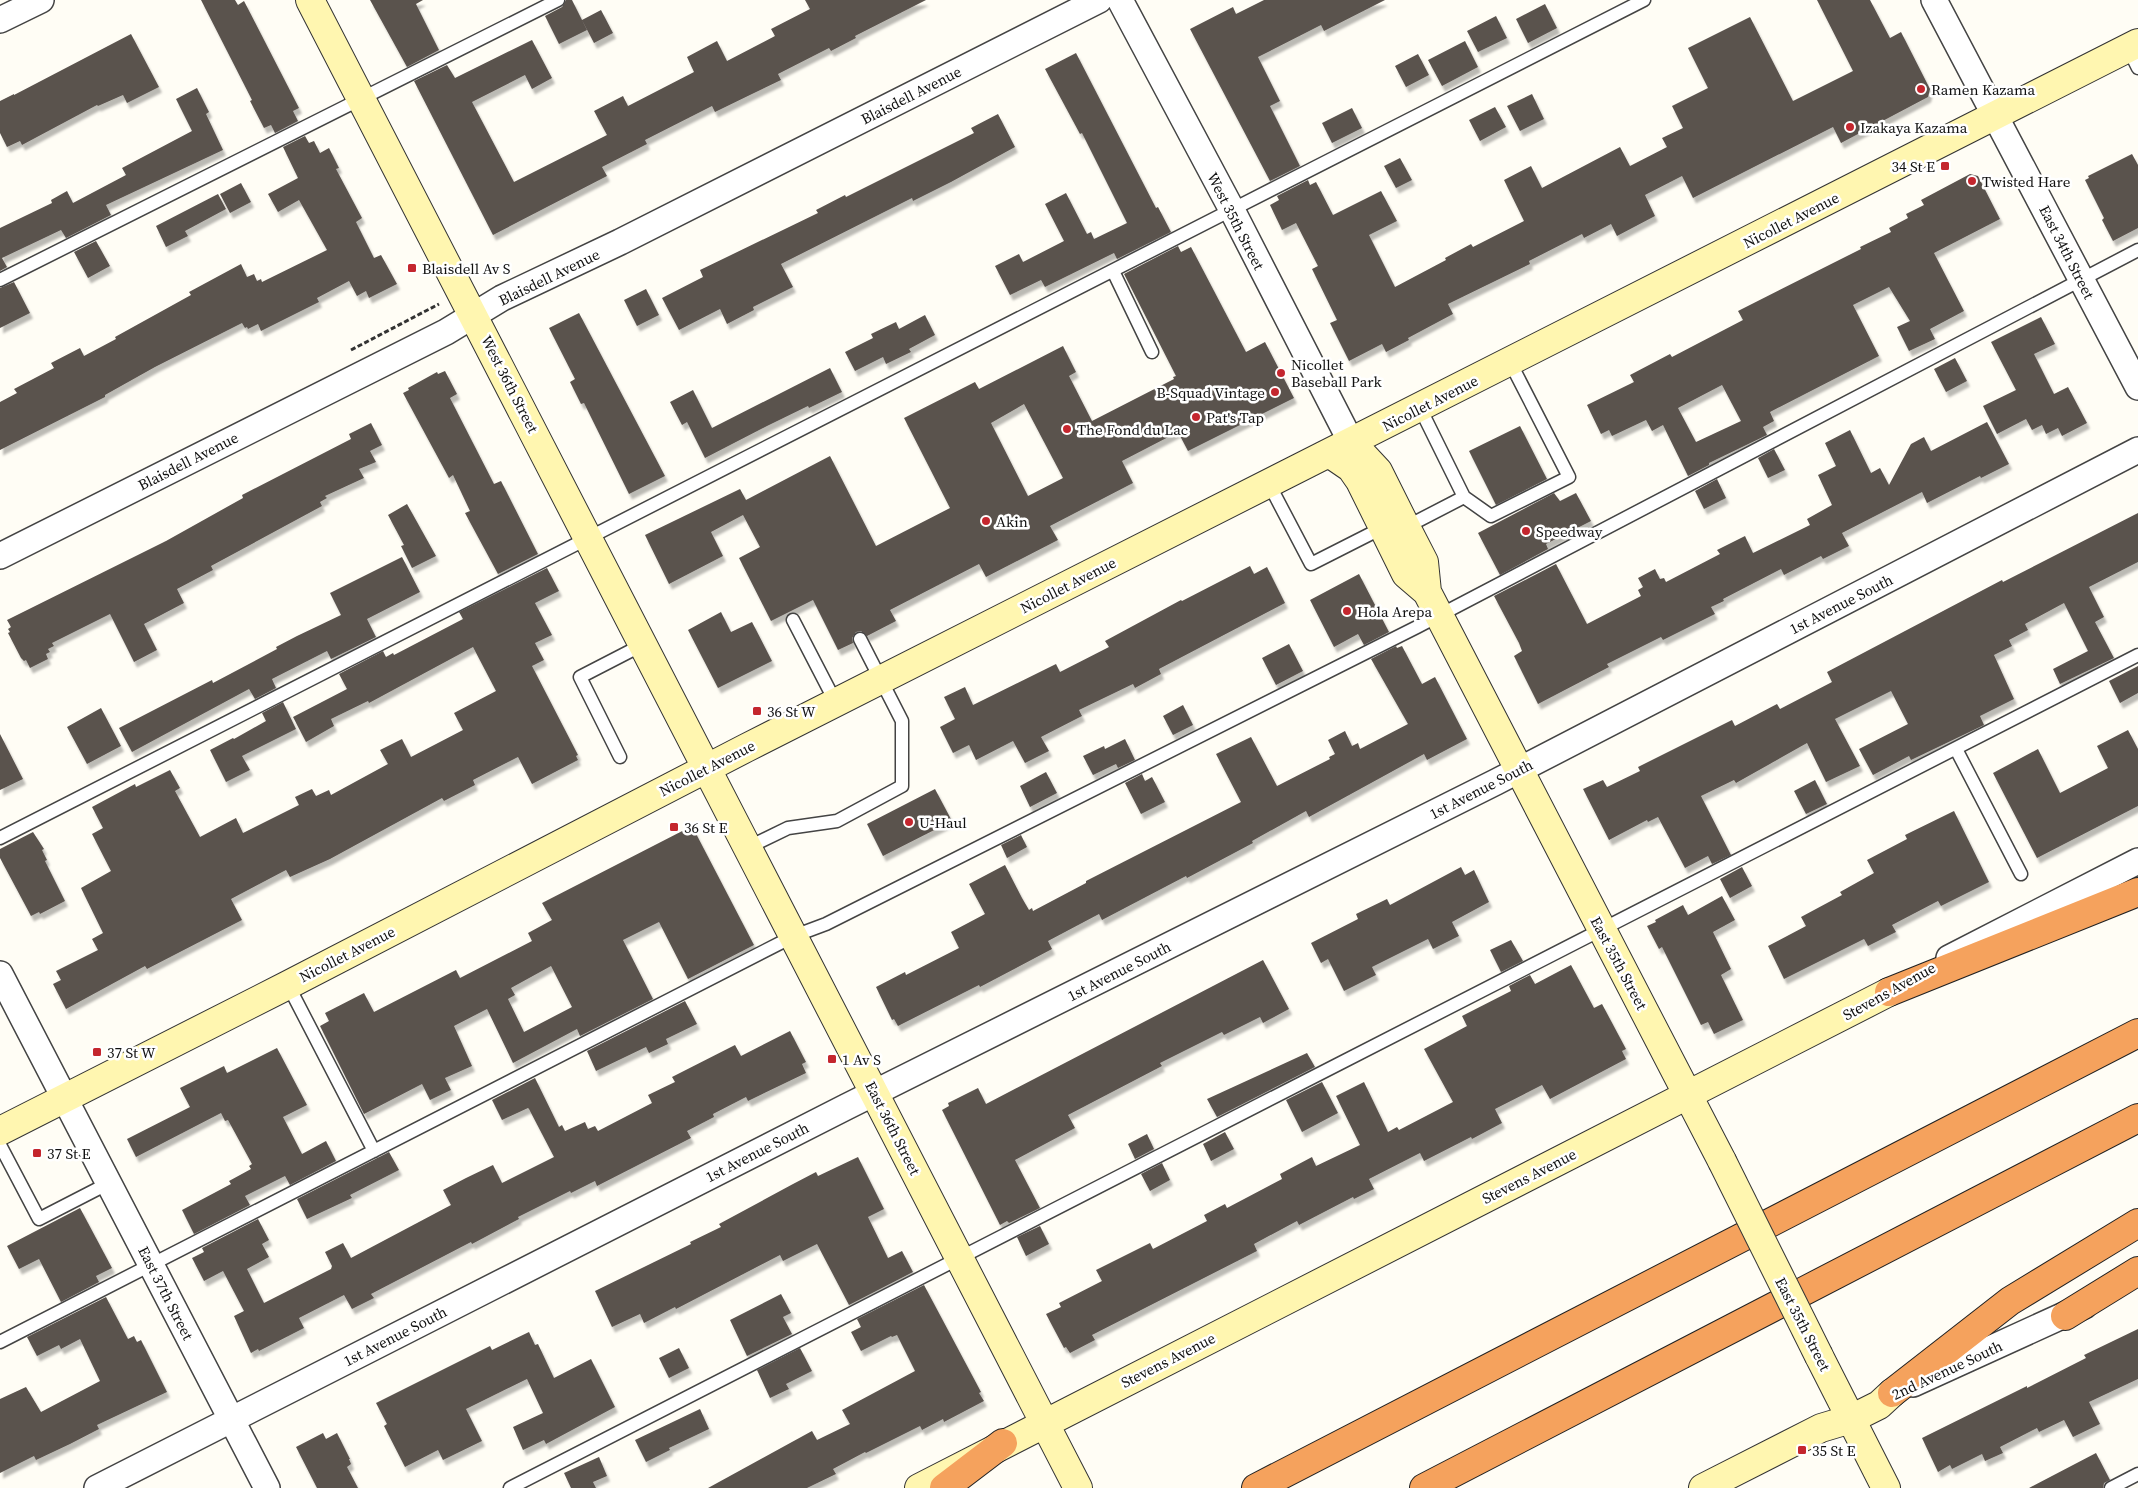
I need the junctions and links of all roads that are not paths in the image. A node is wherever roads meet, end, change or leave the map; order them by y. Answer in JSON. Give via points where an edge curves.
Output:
{"nodes":[{"id":1,"x":41,"y":0,"type":"edge"},
{"id":2,"x":310,"y":0,"type":"edge"},
{"id":3,"x":558,"y":0,"type":"edge"},
{"id":4,"x":1099,"y":0,"type":"edge"},
{"id":5,"x":1120,"y":0,"type":"edge"},
{"id":6,"x":1644,"y":0,"type":"edge"},
{"id":7,"x":1934,"y":0,"type":"edge"},
{"id":8,"x":0,"y":20,"type":"edge"},
{"id":9,"x":2135,"y":53,"type":"edge"},
{"id":10,"x":361,"y":98,"type":"junction"},
{"id":11,"x":1996,"y":116,"type":"junction"},
{"id":12,"x":1232,"y":210,"type":"junction"},
{"id":13,"x":2138,"y":250,"type":"edge"},
{"id":14,"x":1113,"y":272,"type":"junction"},
{"id":15,"x":2080,"y":279,"type":"junction"},
{"id":16,"x":0,"y":280,"type":"edge"},
{"id":17,"x":474,"y":315,"type":"junction"},
{"id":18,"x":1152,"y":352,"type":"dead end"},
{"id":19,"x":1510,"y":362,"type":"junction"},
{"id":20,"x":2138,"y":386,"type":"edge"},
{"id":21,"x":1420,"y":408,"type":"junction"},
{"id":22,"x":1340,"y":448,"type":"junction"},
{"id":23,"x":2138,"y":450,"type":"edge"},
{"id":24,"x":1269,"y":484,"type":"junction"},
{"id":25,"x":1464,"y":497,"type":"junction"},
{"id":26,"x":1395,"y":527,"type":"junction"},
{"id":27,"x":588,"y":536,"type":"junction"},
{"id":28,"x":0,"y":556,"type":"edge"},
{"id":29,"x":1433,"y":604,"type":"junction"},
{"id":30,"x":793,"y":620,"type":"dead end"},
{"id":31,"x":860,"y":639,"type":"dead end"},
{"id":32,"x":644,"y":644,"type":"junction"},
{"id":33,"x":2138,"y":655,"type":"edge"},
{"id":34,"x":881,"y":680,"type":"junction"},
{"id":35,"x":836,"y":703,"type":"junction"},
{"id":36,"x":1956,"y":749,"type":"junction"},
{"id":37,"x":620,"y":757,"type":"dead end"},
{"id":38,"x":707,"y":768,"type":"junction"},
{"id":39,"x":1520,"y":770,"type":"junction"},
{"id":40,"x":0,"y":838,"type":"edge"},
{"id":41,"x":748,"y":848,"type":"junction"},
{"id":42,"x":2138,"y":861,"type":"edge"},
{"id":43,"x":2021,"y":874,"type":"dead end"},
{"id":44,"x":2138,"y":892,"type":"edge"},
{"id":45,"x":1602,"y":931,"type":"junction"},
{"id":46,"x":794,"y":936,"type":"junction"},
{"id":47,"x":0,"y":974,"type":"edge"},
{"id":48,"x":288,"y":985,"type":"junction"},
{"id":49,"x":1889,"y":992,"type":"junction"},
{"id":50,"x":2138,"y":1033,"type":"edge"},
{"id":51,"x":875,"y":1093,"type":"junction"},
{"id":52,"x":1688,"y":1095,"type":"junction"},
{"id":53,"x":64,"y":1098,"type":"junction"},
{"id":54,"x":2138,"y":1118,"type":"edge"},
{"id":55,"x":0,"y":1131,"type":"edge"},
{"id":56,"x":0,"y":1145,"type":"edge"},
{"id":57,"x":374,"y":1152,"type":"junction"},
{"id":58,"x":109,"y":1183,"type":"junction"},
{"id":59,"x":2138,"y":1223,"type":"edge"},
{"id":60,"x":959,"y":1257,"type":"junction"},
{"id":61,"x":151,"y":1265,"type":"junction"},
{"id":62,"x":2138,"y":1271,"type":"edge"},
{"id":63,"x":2138,"y":1278,"type":"edge"},
{"id":64,"x":2065,"y":1316,"type":"junction"},
{"id":65,"x":0,"y":1342,"type":"edge"},
{"id":66,"x":1892,"y":1393,"type":"junction"},
{"id":67,"x":231,"y":1419,"type":"junction"},
{"id":68,"x":1851,"y":1419,"type":"junction"},
{"id":69,"x":1045,"y":1422,"type":"junction"},
{"id":70,"x":1003,"y":1443,"type":"junction"},
{"id":71,"x":2138,"y":1474,"type":"edge"},
{"id":72,"x":1076,"y":1485,"type":"edge"},
{"id":73,"x":97,"y":1488,"type":"edge"},
{"id":74,"x":267,"y":1488,"type":"edge"},
{"id":75,"x":510,"y":1488,"type":"edge"},
{"id":76,"x":919,"y":1488,"type":"edge"},
{"id":77,"x":944,"y":1488,"type":"edge"},
{"id":78,"x":1256,"y":1488,"type":"edge"},
{"id":79,"x":1424,"y":1488,"type":"edge"},
{"id":80,"x":1703,"y":1488,"type":"edge"},
{"id":81,"x":1886,"y":1488,"type":"edge"},
{"id":82,"x":2111,"y":1488,"type":"edge"}],
"edges":[{"from":1,"to":8,"type":"street"},
{"from":2,"to":10,"type":"street","name":"West 36th Street"},
{"from":3,"to":10,"type":"lane"},
{"from":4,"to":17,"type":"street","name":"Blaisdell Avenue","via":[[620,242],[502,298]]},
{"from":5,"to":12,"type":"street","name":"West 35th Street"},
{"from":6,"to":12,"type":"lane"},
{"from":7,"to":11,"type":"street","name":"East 34th Street"},
{"from":9,"to":11,"type":"street","name":"Nicollet Avenue"},
{"from":10,"to":16,"type":"lane"},
{"from":10,"to":17,"type":"street","name":"West 36th Street"},
{"from":11,"to":15,"type":"street","name":"East 34th Street"},
{"from":11,"to":19,"type":"street","name":"Nicollet Avenue"},
{"from":12,"to":14,"type":"lane"},
{"from":12,"to":22,"type":"street","name":"West 35th Street"},
{"from":13,"to":15,"type":"lane"},
{"from":14,"to":18,"type":"lane"},
{"from":14,"to":27,"type":"lane"},
{"from":15,"to":20,"type":"street","name":"East 34th Street"},
{"from":15,"to":29,"type":"lane"},
{"from":17,"to":27,"type":"street","name":"West 36th Street"},
{"from":17,"to":28,"type":"street","name":"Blaisdell Avenue"},
{"from":19,"to":21,"type":"street","name":"Nicollet Avenue"},
{"from":19,"to":25,"type":"lane","via":[[1569,476],[1491,516]]},
{"from":21,"to":22,"type":"street","name":"Nicollet Avenue"},
{"from":21,"to":25,"type":"lane"},
{"from":22,"to":24,"type":"street","name":"Nicollet Avenue"},
{"from":22,"to":26,"type":"street","via":[[1350,468]]},
{"from":23,"to":39,"type":"street","name":"1st Avenue South"},
{"from":24,"to":26,"type":"lane","via":[[1311,564]]},
{"from":24,"to":34,"type":"street","name":"Nicollet Avenue"},
{"from":25,"to":26,"type":"lane"},
{"from":26,"to":29,"type":"street","via":[[1406,574]]},
{"from":27,"to":32,"type":"street","name":"West 36th Street"},
{"from":27,"to":40,"type":"lane"},
{"from":29,"to":39,"type":"street","name":"East 35th Street"},
{"from":29,"to":46,"type":"lane","via":[[826,924]]},
{"from":30,"to":35,"type":"lane"},
{"from":31,"to":34,"type":"lane"},
{"from":32,"to":37,"type":"lane","via":[[580,677]]},
{"from":32,"to":38,"type":"street","name":"West 36th Street"},
{"from":33,"to":36,"type":"lane"},
{"from":34,"to":35,"type":"street","name":"Nicollet Avenue"},
{"from":34,"to":41,"type":"lane","via":[[902,721],[902,786],[837,822],[788,828]]},
{"from":35,"to":38,"type":"street","name":"Nicollet Avenue"},
{"from":36,"to":43,"type":"lane"},
{"from":36,"to":45,"type":"lane"},
{"from":38,"to":41,"type":"street","name":"East 36th Street"},
{"from":38,"to":48,"type":"street","name":"Nicollet Avenue"},
{"from":39,"to":45,"type":"street","name":"East 35th Street"},
{"from":39,"to":51,"type":"street","name":"1st Avenue South"},
{"from":41,"to":46,"type":"street","name":"East 36th Street"},
{"from":42,"to":49,"type":"street","name":"Stevens Avenue","via":[[1972,945]]},
{"from":44,"to":49,"type":"highway"},
{"from":45,"to":52,"type":"street","name":"East 35th Street"},
{"from":45,"to":60,"type":"lane"},
{"from":46,"to":51,"type":"street","name":"East 36th Street"},
{"from":46,"to":57,"type":"lane"},
{"from":47,"to":53,"type":"street","name":"East 37th Street"},
{"from":48,"to":53,"type":"street","name":"Nicollet Avenue"},
{"from":48,"to":57,"type":"lane"},
{"from":49,"to":52,"type":"street","name":"Stevens Avenue"},
{"from":50,"to":78,"type":"highway"},
{"from":51,"to":60,"type":"street","name":"East 36th Street"},
{"from":51,"to":67,"type":"street","name":"1st Avenue South"},
{"from":52,"to":68,"type":"street","name":"East 35th Street","bridge":true},
{"from":52,"to":69,"type":"street","name":"Stevens Avenue"},
{"from":53,"to":55,"type":"street","name":"Nicollet Avenue"},
{"from":53,"to":58,"type":"street","name":"East 37th Street"},
{"from":54,"to":79,"type":"highway"},
{"from":56,"to":58,"type":"lane","via":[[39,1219]]},
{"from":57,"to":61,"type":"lane"},
{"from":58,"to":61,"type":"street","name":"East 37th Street"},
{"from":59,"to":66,"type":"highway","via":[[2010,1301]]},
{"from":60,"to":69,"type":"street","name":"East 36th Street"},
{"from":60,"to":75,"type":"lane"},
{"from":61,"to":65,"type":"lane"},
{"from":61,"to":67,"type":"street","name":"East 37th Street"},
{"from":62,"to":64,"type":"highway"},
{"from":63,"to":64,"type":"street","name":"2nd Avenue South"},
{"from":64,"to":66,"type":"street","name":"2nd Avenue South"},
{"from":66,"to":68,"type":"street","name":"2nd Avenue South","via":[[1879,1405]]},
{"from":67,"to":73,"type":"street","name":"1st Avenue South"},
{"from":67,"to":74,"type":"street","name":"East 37th Street"},
{"from":68,"to":80,"type":"street","name":"2nd Avenue South","via":[[1821,1428]]},
{"from":68,"to":81,"type":"street","name":"East 35th Street"},
{"from":69,"to":70,"type":"street","name":"Stevens Avenue"},
{"from":69,"to":72,"type":"street","name":"East 36th Street"},
{"from":70,"to":76,"type":"street","name":"Stevens Avenue"},
{"from":70,"to":77,"type":"highway"},
{"from":71,"to":82,"type":"lane"}]}
